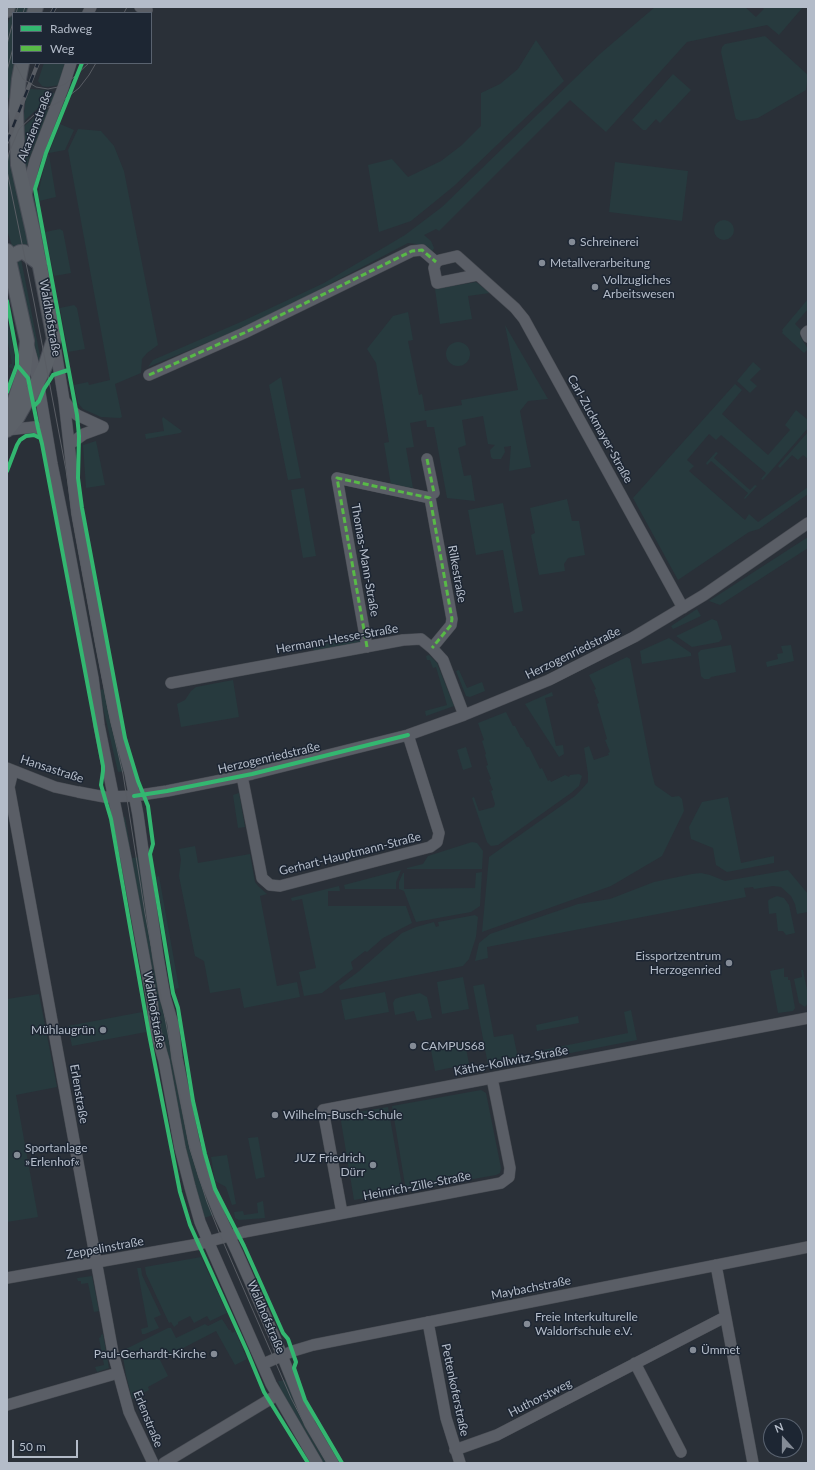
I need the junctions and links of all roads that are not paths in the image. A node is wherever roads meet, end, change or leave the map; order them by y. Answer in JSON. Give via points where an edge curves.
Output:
{"nodes":[{"id":1,"x":8,"y":7,"type":"edge"},
{"id":2,"x":140,"y":7,"type":"edge"},
{"id":3,"x":7,"y":10,"type":"edge"},
{"id":4,"x":142,"y":12,"type":"edge"},
{"id":5,"x":22,"y":64,"type":"edge"},
{"id":6,"x":72,"y":64,"type":"edge"},
{"id":7,"x":25,"y":200,"type":"junction"},
{"id":8,"x":8,"y":254,"type":"edge"},
{"id":9,"x":436,"y":262,"type":"junction"},
{"id":10,"x":40,"y":264,"type":"junction"},
{"id":11,"x":477,"y":275,"type":"junction"},
{"id":12,"x":808,"y":331,"type":"edge"},
{"id":13,"x":808,"y":337,"type":"edge"},
{"id":14,"x":54,"y":339,"type":"junction"},
{"id":15,"x":27,"y":341,"type":"junction"},
{"id":16,"x":149,"y":375,"type":"dead end"},
{"id":17,"x":38,"y":381,"type":"junction"},
{"id":18,"x":64,"y":400,"type":"junction"},
{"id":19,"x":7,"y":430,"type":"edge"},
{"id":20,"x":47,"y":435,"type":"junction"},
{"id":21,"x":70,"y":444,"type":"junction"},
{"id":22,"x":427,"y":459,"type":"dead end"},
{"id":23,"x":57,"y":488,"type":"junction"},
{"id":24,"x":432,"y":495,"type":"junction"},
{"id":25,"x":75,"y":498,"type":"junction"},
{"id":26,"x":808,"y":523,"type":"edge"},
{"id":27,"x":683,"y":608,"type":"junction"},
{"id":28,"x":367,"y":647,"type":"junction"},
{"id":29,"x":432,"y":648,"type":"junction"},
{"id":30,"x":171,"y":683,"type":"dead end"},
{"id":31,"x":464,"y":715,"type":"junction"},
{"id":32,"x":408,"y":735,"type":"junction"},
{"id":33,"x":10,"y":770,"type":"edge"},
{"id":34,"x":242,"y":776,"type":"junction"},
{"id":35,"x":134,"y":796,"type":"junction"},
{"id":36,"x":113,"y":797,"type":"junction"},
{"id":37,"x":808,"y":1018,"type":"edge"},
{"id":38,"x":492,"y":1078,"type":"junction"},
{"id":39,"x":342,"y":1213,"type":"junction"},
{"id":40,"x":229,"y":1235,"type":"junction"},
{"id":41,"x":208,"y":1241,"type":"junction"},
{"id":42,"x":808,"y":1247,"type":"edge"},
{"id":43,"x":96,"y":1262,"type":"junction"},
{"id":44,"x":716,"y":1265,"type":"junction"},
{"id":45,"x":7,"y":1278,"type":"edge"},
{"id":46,"x":725,"y":1317,"type":"junction"},
{"id":47,"x":428,"y":1322,"type":"junction"},
{"id":48,"x":282,"y":1356,"type":"junction"},
{"id":49,"x":635,"y":1363,"type":"junction"},
{"id":50,"x":263,"y":1364,"type":"junction"},
{"id":51,"x":118,"y":1373,"type":"junction"},
{"id":52,"x":277,"y":1395,"type":"junction"},
{"id":53,"x":7,"y":1405,"type":"edge"},
{"id":54,"x":455,"y":1450,"type":"junction"},
{"id":55,"x":681,"y":1452,"type":"dead end"},
{"id":56,"x":153,"y":1463,"type":"edge"},
{"id":57,"x":164,"y":1463,"type":"edge"},
{"id":58,"x":317,"y":1463,"type":"edge"},
{"id":59,"x":333,"y":1463,"type":"edge"},
{"id":60,"x":460,"y":1463,"type":"edge"},
{"id":61,"x":753,"y":1463,"type":"edge"}],
"edges":[{"from":1,"to":3,"type":"main road"},
{"from":2,"to":4,"type":"street","via":[[147,10]]},
{"from":5,"to":7,"type":"main road","name":"Waldhofstraße","via":[[16,134],[18,165]]},
{"from":6,"to":7,"type":"street","name":"Akazienstraße","via":[[35,161]]},
{"from":7,"to":10,"type":"main road","name":"Waldhofstraße"},
{"from":8,"to":10,"type":"main road","via":[[24,252]]},
{"from":8,"to":15,"type":"main road","name":"Waldhofstraße"},
{"from":9,"to":11,"type":"street","name":"Carl-Zuckmayer-Straße","via":[[457,256]]},
{"from":9,"to":11,"type":"street","via":[[434,268],[437,283]]},
{"from":9,"to":16,"type":"street","via":[[422,250],[412,250],[244,333]]},
{"from":10,"to":14,"type":"main road","name":"Waldhofstraße"},
{"from":11,"to":27,"type":"street","name":"Carl-Zuckmayer-Straße","via":[[524,318]]},
{"from":12,"to":13,"type":"street"},
{"from":14,"to":17,"type":"main road"},
{"from":14,"to":18,"type":"street","name":"Waldhofstraße"},
{"from":15,"to":17,"type":"street","name":"Waldhofstraße"},
{"from":15,"to":19,"type":"main road","via":[[24,372]]},
{"from":17,"to":19,"type":"main road","via":[[17,418]]},
{"from":17,"to":20,"type":"street","name":"Waldhofstraße"},
{"from":18,"to":21,"type":"street","name":"Waldhofstraße"},
{"from":18,"to":21,"type":"street","via":[[77,415],[103,427],[84,434]]},
{"from":19,"to":20,"type":"street","via":[[34,427]]},
{"from":20,"to":23,"type":"street","name":"Waldhofstraße"},
{"from":21,"to":25,"type":"street","name":"Waldhofstraße"},
{"from":22,"to":24,"type":"street","name":"Rilkestraße"},
{"from":23,"to":25,"type":"street","via":[[66,502],[72,502]]},
{"from":23,"to":36,"type":"street","name":"Waldhofstraße"},
{"from":24,"to":28,"type":"street","name":"Thomas-Mann-Straße","via":[[337,478]]},
{"from":24,"to":29,"type":"street","name":"Rilkestraße","via":[[452,619]]},
{"from":25,"to":35,"type":"street","name":"Waldhofstraße","via":[[102,653]]},
{"from":26,"to":27,"type":"street","name":"Herzogenriedstraße"},
{"from":27,"to":31,"type":"street","name":"Herzogenriedstraße","via":[[565,673]]},
{"from":28,"to":29,"type":"street","name":"Hermann-Hesse-Straße","via":[[421,639]]},
{"from":28,"to":30,"type":"street","name":"Hermann-Hesse-Straße"},
{"from":29,"to":31,"type":"street","name":"Hermann-Hesse-Straße","via":[[442,660]]},
{"from":31,"to":32,"type":"street","name":"Herzogenriedstraße"},
{"from":32,"to":34,"type":"street","name":"Herzogenriedstraße"},
{"from":32,"to":34,"type":"street","name":"Gerhart-Hauptmann-Straße","via":[[439,834],[437,842],[430,847],[280,886],[270,885],[262,878]]},
{"from":33,"to":36,"type":"street","name":"Hansastraße","via":[[85,794]]},
{"from":33,"to":43,"type":"street","name":"Erlenstraße","via":[[9,787]]},
{"from":34,"to":35,"type":"street","name":"Herzogenriedstraße"},
{"from":35,"to":36,"type":"street","name":"Herzogenriedstraße"},
{"from":35,"to":40,"type":"street","name":"Waldhofstraße","via":[[165,997],[173,1024],[177,1058],[197,1156]]},
{"from":36,"to":41,"type":"street","name":"Waldhofstraße","via":[[152,1000],[155,1029],[164,1061],[180,1148],[200,1222]]},
{"from":37,"to":38,"type":"street","name":"Käthe-Kollwitz-Straße"},
{"from":38,"to":39,"type":"street","name":"Heinrich-Zille-Straße","via":[[510,1168],[509,1177],[501,1183]]},
{"from":38,"to":39,"type":"street","name":"Käthe-Kollwitz-Straße","via":[[323,1110]]},
{"from":39,"to":40,"type":"street","name":"Heinrich-Zille-Straße"},
{"from":40,"to":41,"type":"street"},
{"from":40,"to":48,"type":"street","name":"Waldhofstraße"},
{"from":41,"to":43,"type":"street","name":"Zeppelinstraße"},
{"from":41,"to":50,"type":"street","name":"Waldhofstraße"},
{"from":42,"to":44,"type":"street","name":"Maybachstraße"},
{"from":43,"to":45,"type":"street","name":"Zeppelinstraße"},
{"from":43,"to":51,"type":"street","name":"Erlenstraße"},
{"from":44,"to":46,"type":"street"},
{"from":44,"to":47,"type":"street","name":"Maybachstraße"},
{"from":46,"to":49,"type":"street","name":"Huthorstweg"},
{"from":46,"to":61,"type":"street"},
{"from":47,"to":48,"type":"street","name":"Maybachstraße","via":[[313,1345]]},
{"from":47,"to":54,"type":"street","name":"Pettenkoferstraße","via":[[446,1418]]},
{"from":48,"to":50,"type":"street","name":"Maybachstraße"},
{"from":48,"to":59,"type":"street","name":"Waldhofstraße","via":[[307,1417]]},
{"from":49,"to":54,"type":"street","name":"Huthorstweg","via":[[497,1435]]},
{"from":49,"to":55,"type":"street"},
{"from":50,"to":52,"type":"street","name":"Waldhofstraße"},
{"from":51,"to":53,"type":"street"},
{"from":51,"to":56,"type":"street","name":"Erlenstraße","via":[[129,1412]]},
{"from":52,"to":57,"type":"street"},
{"from":52,"to":58,"type":"street","name":"Waldhofstraße"},
{"from":54,"to":60,"type":"street","name":"Pettenkoferstraße"}]}
